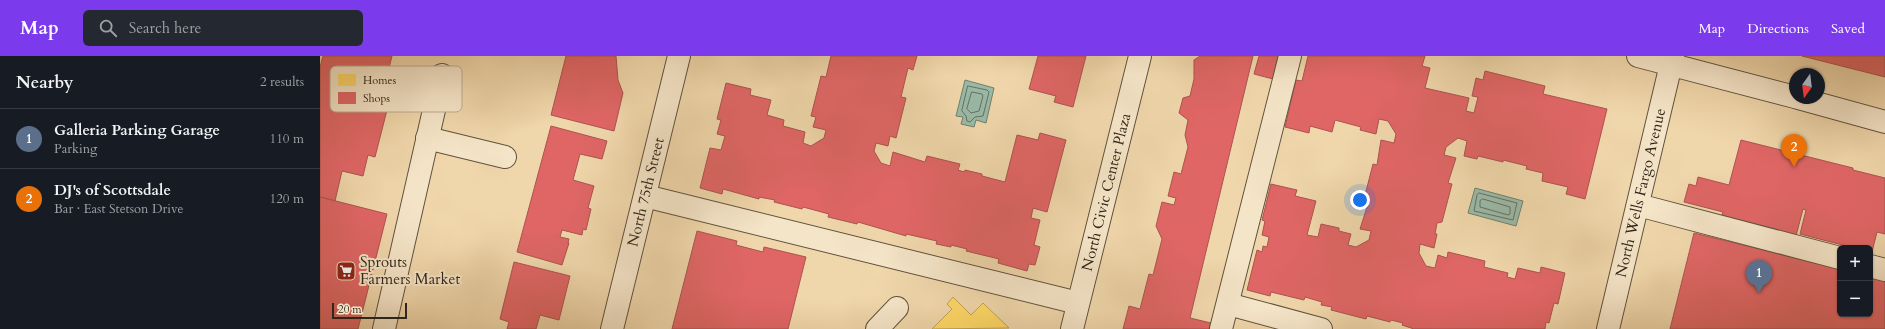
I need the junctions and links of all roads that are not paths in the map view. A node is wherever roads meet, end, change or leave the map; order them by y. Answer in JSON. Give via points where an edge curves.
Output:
{"nodes":[{"id":1,"x":679,"y":56,"type":"edge"},
{"id":2,"x":1140,"y":56,"type":"edge"},
{"id":3,"x":1290,"y":56,"type":"edge"},
{"id":4,"x":1638,"y":56,"type":"edge"},
{"id":5,"x":1672,"y":60,"type":"edge"},
{"id":6,"x":1789,"y":95,"type":"edge"},
{"id":7,"x":1820,"y":104,"type":"edge"},
{"id":8,"x":433,"y":112,"type":"edge"},
{"id":9,"x":1885,"y":122,"type":"edge"},
{"id":10,"x":427,"y":138,"type":"junction"},
{"id":11,"x":505,"y":157,"type":"dead end"},
{"id":12,"x":645,"y":196,"type":"junction"},
{"id":13,"x":1638,"y":205,"type":"junction"},
{"id":14,"x":1837,"y":257,"type":"edge"},
{"id":15,"x":1873,"y":267,"type":"edge"},
{"id":16,"x":1885,"y":270,"type":"edge"},
{"id":17,"x":1078,"y":303,"type":"junction"},
{"id":18,"x":1228,"y":304,"type":"junction"},
{"id":19,"x":897,"y":308,"type":"dead end"},
{"id":20,"x":384,"y":329,"type":"edge"},
{"id":21,"x":612,"y":329,"type":"edge"},
{"id":22,"x":877,"y":329,"type":"edge"},
{"id":23,"x":1072,"y":329,"type":"edge"},
{"id":24,"x":1221,"y":329,"type":"edge"},
{"id":25,"x":1321,"y":329,"type":"edge"},
{"id":26,"x":1608,"y":329,"type":"edge"}],
"edges":[{"from":1,"to":12,"type":"street","name":"North 75th Street"},
{"from":2,"to":17,"type":"street","name":"North Civic Center Plaza"},
{"from":3,"to":18,"type":"street"},
{"from":4,"to":5,"type":"street"},
{"from":5,"to":6,"type":"street"},
{"from":5,"to":13,"type":"street","name":"North Wells Fargo Avenue"},
{"from":7,"to":9,"type":"street"},
{"from":8,"to":10,"type":"street"},
{"from":10,"to":11,"type":"street"},
{"from":10,"to":20,"type":"street"},
{"from":12,"to":17,"type":"street"},
{"from":12,"to":21,"type":"street","name":"North 75th Street"},
{"from":13,"to":14,"type":"street"},
{"from":13,"to":26,"type":"street","name":"North Wells Fargo Avenue"},
{"from":15,"to":16,"type":"street"},
{"from":17,"to":23,"type":"street","name":"North Civic Center Plaza"},
{"from":18,"to":24,"type":"street"},
{"from":18,"to":25,"type":"street"},
{"from":19,"to":22,"type":"street"}]}
